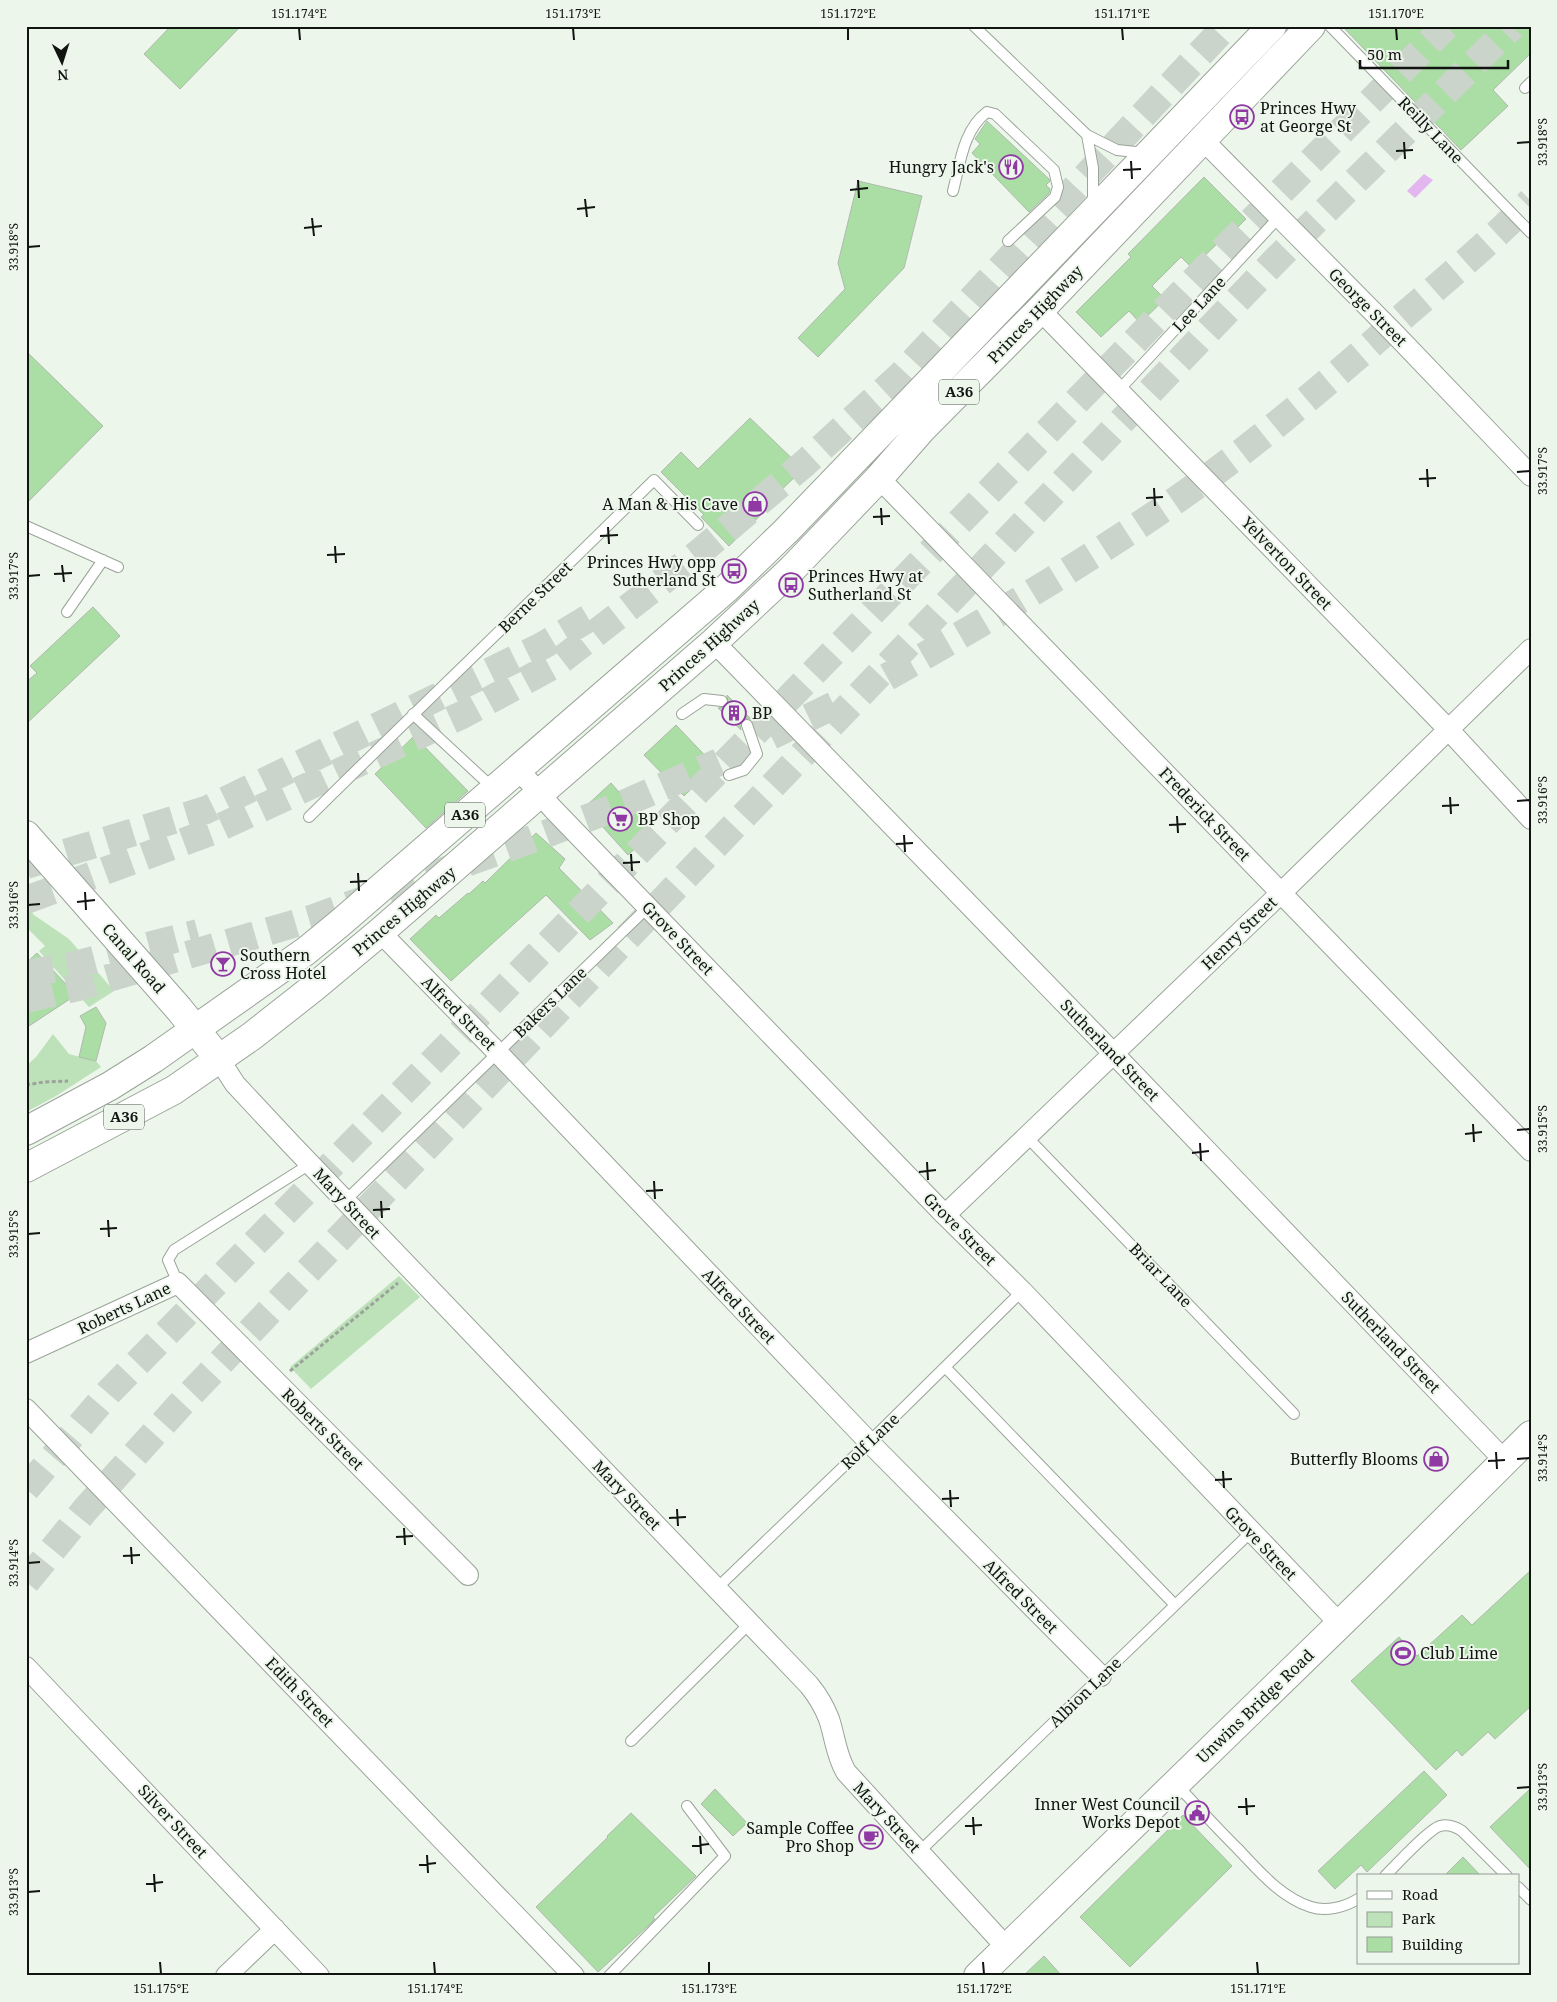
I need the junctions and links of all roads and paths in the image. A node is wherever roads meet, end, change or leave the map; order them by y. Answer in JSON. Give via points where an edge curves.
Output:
{"nodes":[{"id":1,"x":974,"y":26,"type":"edge"},
{"id":2,"x":1272,"y":26,"type":"edge"},
{"id":3,"x":1311,"y":26,"type":"edge"},
{"id":4,"x":1330,"y":26,"type":"edge"},
{"id":5,"x":1087,"y":136,"type":"junction"},
{"id":6,"x":1203,"y":140,"type":"junction"},
{"id":7,"x":1151,"y":154,"type":"junction"},
{"id":8,"x":953,"y":191,"type":"dead end"},
{"id":9,"x":1093,"y":211,"type":"junction"},
{"id":10,"x":1279,"y":217,"type":"junction"},
{"id":11,"x":1531,"y":233,"type":"edge"},
{"id":12,"x":1008,"y":241,"type":"dead end"},
{"id":13,"x":1040,"y":310,"type":"junction"},
{"id":14,"x":1119,"y":390,"type":"junction"},
{"id":15,"x":1531,"y":476,"type":"edge"},
{"id":16,"x":878,"y":478,"type":"junction"},
{"id":17,"x":698,"y":524,"type":"dead end"},
{"id":18,"x":26,"y":526,"type":"edge"},
{"id":19,"x":103,"y":560,"type":"junction"},
{"id":20,"x":118,"y":567,"type":"dead end"},
{"id":21,"x":68,"y":612,"type":"dead end"},
{"id":22,"x":714,"y":642,"type":"junction"},
{"id":23,"x":1531,"y":649,"type":"edge"},
{"id":24,"x":722,"y":700,"type":"dead end"},
{"id":25,"x":413,"y":714,"type":"junction"},
{"id":26,"x":682,"y":714,"type":"dead end"},
{"id":27,"x":747,"y":725,"type":"dead end"},
{"id":28,"x":1448,"y":729,"type":"junction"},
{"id":29,"x":518,"y":770,"type":"junction"},
{"id":30,"x":729,"y":775,"type":"dead end"},
{"id":31,"x":495,"y":790,"type":"junction"},
{"id":32,"x":540,"y":795,"type":"junction"},
{"id":33,"x":309,"y":817,"type":"dead end"},
{"id":34,"x":1531,"y":819,"type":"edge"},
{"id":35,"x":26,"y":835,"type":"edge"},
{"id":36,"x":1280,"y":893,"type":"junction"},
{"id":37,"x":648,"y":907,"type":"junction"},
{"id":38,"x":380,"y":932,"type":"junction"},
{"id":39,"x":196,"y":1029,"type":"junction"},
{"id":40,"x":498,"y":1053,"type":"junction"},
{"id":41,"x":1114,"y":1053,"type":"junction"},
{"id":42,"x":219,"y":1059,"type":"junction"},
{"id":43,"x":26,"y":1131,"type":"edge"},
{"id":44,"x":1027,"y":1137,"type":"junction"},
{"id":45,"x":1531,"y":1151,"type":"edge"},
{"id":46,"x":310,"y":1164,"type":"junction"},
{"id":47,"x":26,"y":1168,"type":"edge"},
{"id":48,"x":345,"y":1201,"type":"junction"},
{"id":49,"x":945,"y":1215,"type":"junction"},
{"id":50,"x":402,"y":1279,"type":"dead end"},
{"id":51,"x":178,"y":1283,"type":"junction"},
{"id":52,"x":1022,"y":1292,"type":"junction"},
{"id":53,"x":26,"y":1353,"type":"edge"},
{"id":54,"x":945,"y":1367,"type":"junction"},
{"id":55,"x":276,"y":1382,"type":"junction"},
{"id":56,"x":26,"y":1409,"type":"edge"},
{"id":57,"x":1294,"y":1414,"type":"dead end"},
{"id":58,"x":1531,"y":1435,"type":"edge"},
{"id":59,"x":869,"y":1442,"type":"junction"},
{"id":60,"x":1504,"y":1460,"type":"junction"},
{"id":61,"x":1251,"y":1532,"type":"junction"},
{"id":62,"x":468,"y":1575,"type":"dead end"},
{"id":63,"x":716,"y":1588,"type":"junction"},
{"id":64,"x":1175,"y":1605,"type":"junction"},
{"id":65,"x":750,"y":1623,"type":"junction"},
{"id":66,"x":1339,"y":1623,"type":"junction"},
{"id":67,"x":26,"y":1667,"type":"edge"},
{"id":68,"x":1101,"y":1676,"type":"junction"},
{"id":69,"x":631,"y":1741,"type":"dead end"},
{"id":70,"x":1175,"y":1783,"type":"junction"},
{"id":71,"x":687,"y":1806,"type":"dead end"},
{"id":72,"x":920,"y":1852,"type":"junction"},
{"id":73,"x":1387,"y":1874,"type":"edge"},
{"id":74,"x":1505,"y":1874,"type":"edge"},
{"id":75,"x":1520,"y":1889,"type":"edge"},
{"id":76,"x":1357,"y":1899,"type":"edge"},
{"id":77,"x":1531,"y":1900,"type":"edge"},
{"id":78,"x":275,"y":1929,"type":"junction"},
{"id":79,"x":1007,"y":1948,"type":"junction"},
{"id":80,"x":226,"y":1976,"type":"edge"},
{"id":81,"x":319,"y":1976,"type":"edge"},
{"id":82,"x":574,"y":1976,"type":"edge"},
{"id":83,"x":609,"y":1976,"type":"edge"},
{"id":84,"x":978,"y":1976,"type":"edge"}],
"edges":[{"from":1,"to":5,"type":"lane"},
{"from":2,"to":7,"type":"main road","name":"Princes Highway","number":"A36"},
{"from":3,"to":6,"type":"main road","name":"Princes Highway","number":"A36"},
{"from":4,"to":11,"type":"lane","name":"Reilly Lane"},
{"from":5,"to":7,"type":"lane","via":[[1117,150]]},
{"from":5,"to":9,"type":"lane","via":[[1093,168]]},
{"from":6,"to":10,"type":"street","name":"George Street"},
{"from":6,"to":13,"type":"main road","name":"Princes Highway","number":"A36"},
{"from":7,"to":9,"type":"main road","name":"Princes Highway","number":"A36"},
{"from":8,"to":12,"type":"lane","via":[[968,133],[977,119],[987,112],[995,114],[1054,170],[1058,188],[1055,197]]},
{"from":9,"to":29,"type":"main road","name":"Princes Highway","number":"A36","via":[[726,589]]},
{"from":10,"to":14,"type":"lane","name":"Lee Lane"},
{"from":10,"to":15,"type":"street","name":"George Street"},
{"from":13,"to":14,"type":"street","name":"Yelverton Street"},
{"from":13,"to":16,"type":"main road","name":"Princes Highway","number":"A36"},
{"from":14,"to":28,"type":"street","name":"Yelverton Street"},
{"from":16,"to":22,"type":"main road","name":"Princes Highway","number":"A36","via":[[792,569]]},
{"from":16,"to":36,"type":"street","name":"Frederick Street"},
{"from":17,"to":25,"type":"lane","name":"Berne Street","via":[[654,480]]},
{"from":18,"to":19,"type":"lane"},
{"from":19,"to":20,"type":"lane"},
{"from":19,"to":21,"type":"lane"},
{"from":22,"to":32,"type":"main road","name":"Princes Highway","number":"A36"},
{"from":22,"to":41,"type":"street","name":"Sutherland Street"},
{"from":23,"to":28,"type":"street","name":"Henry Street"},
{"from":24,"to":26,"type":"lane","via":[[704,698]]},
{"from":25,"to":31,"type":"lane"},
{"from":25,"to":33,"type":"lane","name":"Berne Street"},
{"from":27,"to":30,"type":"lane","via":[[757,754],[744,770]]},
{"from":28,"to":34,"type":"street","name":"Yelverton Street"},
{"from":28,"to":36,"type":"street","name":"Henry Street"},
{"from":29,"to":31,"type":"main road","name":"Princes Highway","number":"A36"},
{"from":29,"to":32,"type":"street","name":"Grove Street"},
{"from":31,"to":39,"type":"main road","name":"Princes Highway","number":"A36","via":[[340,924]]},
{"from":32,"to":37,"type":"street","name":"Grove Street"},
{"from":32,"to":38,"type":"main road","name":"Princes Highway","number":"A36"},
{"from":35,"to":39,"type":"main road","name":"Canal Road"},
{"from":36,"to":41,"type":"street","name":"Henry Street"},
{"from":36,"to":45,"type":"street","name":"Frederick Street"},
{"from":37,"to":40,"type":"lane","name":"Bakers Lane"},
{"from":37,"to":49,"type":"street","name":"Grove Street"},
{"from":38,"to":40,"type":"street","name":"Alfred Street"},
{"from":38,"to":42,"type":"main road","name":"Princes Highway","number":"A36"},
{"from":39,"to":42,"type":"main road","name":"Canal Road"},
{"from":39,"to":43,"type":"main road","name":"Princes Highway","number":"A36","via":[[110,1086]]},
{"from":40,"to":48,"type":"lane","name":"Bakers Lane"},
{"from":40,"to":59,"type":"street","name":"Alfred Street"},
{"from":41,"to":44,"type":"street","name":"Henry Street"},
{"from":41,"to":60,"type":"street","name":"Sutherland Street"},
{"from":42,"to":46,"type":"street","name":"Mary Street","via":[[235,1084]]},
{"from":42,"to":47,"type":"main road","name":"Princes Highway","number":"A36","via":[[174,1090]]},
{"from":44,"to":49,"type":"street","name":"Henry Street"},
{"from":44,"to":57,"type":"lane","name":"Briar Lane"},
{"from":46,"to":48,"type":"street","name":"Mary Street"},
{"from":46,"to":51,"type":"lane","name":"Roberts Lane","via":[[174,1250],[168,1260]]},
{"from":48,"to":63,"type":"street","name":"Mary Street"},
{"from":49,"to":52,"type":"street","name":"Grove Street"},
{"from":50,"to":55,"type":"path"},
{"from":51,"to":53,"type":"street","name":"Roberts Lane"},
{"from":51,"to":55,"type":"street","name":"Roberts Street"},
{"from":52,"to":54,"type":"lane","name":"Rolf Lane"},
{"from":52,"to":61,"type":"street","name":"Grove Street"},
{"from":54,"to":59,"type":"lane","name":"Rolf Lane"},
{"from":54,"to":64,"type":"lane"},
{"from":55,"to":62,"type":"street","name":"Roberts Street"},
{"from":56,"to":82,"type":"street","name":"Edith Street"},
{"from":58,"to":60,"type":"main road","name":"Unwins Bridge Road"},
{"from":59,"to":63,"type":"lane","name":"Rolf Lane"},
{"from":59,"to":68,"type":"street","name":"Alfred Street"},
{"from":60,"to":66,"type":"main road","name":"Unwins Bridge Road"},
{"from":61,"to":64,"type":"lane","name":"Albion Lane"},
{"from":61,"to":66,"type":"street","name":"Grove Street"},
{"from":63,"to":65,"type":"street","name":"Mary Street"},
{"from":64,"to":68,"type":"lane","name":"Albion Lane"},
{"from":65,"to":69,"type":"lane"},
{"from":65,"to":72,"type":"street","name":"Mary Street","via":[[820,1699],[846,1772]]},
{"from":66,"to":70,"type":"main road","name":"Unwins Bridge Road"},
{"from":67,"to":78,"type":"street","name":"Silver Street"},
{"from":68,"to":72,"type":"lane","name":"Albion Lane"},
{"from":70,"to":76,"type":"lane","via":[[1278,1888],[1298,1902],[1328,1909],[1341,1907]]},
{"from":70,"to":79,"type":"main road","name":"Unwins Bridge Road"},
{"from":71,"to":83,"type":"lane","via":[[725,1856]]},
{"from":72,"to":79,"type":"street","name":"Mary Street"},
{"from":73,"to":74,"type":"lane","via":[[1434,1829],[1445,1825],[1462,1831]]},
{"from":75,"to":77,"type":"lane"},
{"from":78,"to":80,"type":"street"},
{"from":78,"to":81,"type":"street","name":"Silver Street"},
{"from":79,"to":84,"type":"main road","name":"Unwins Bridge Road"}]}
